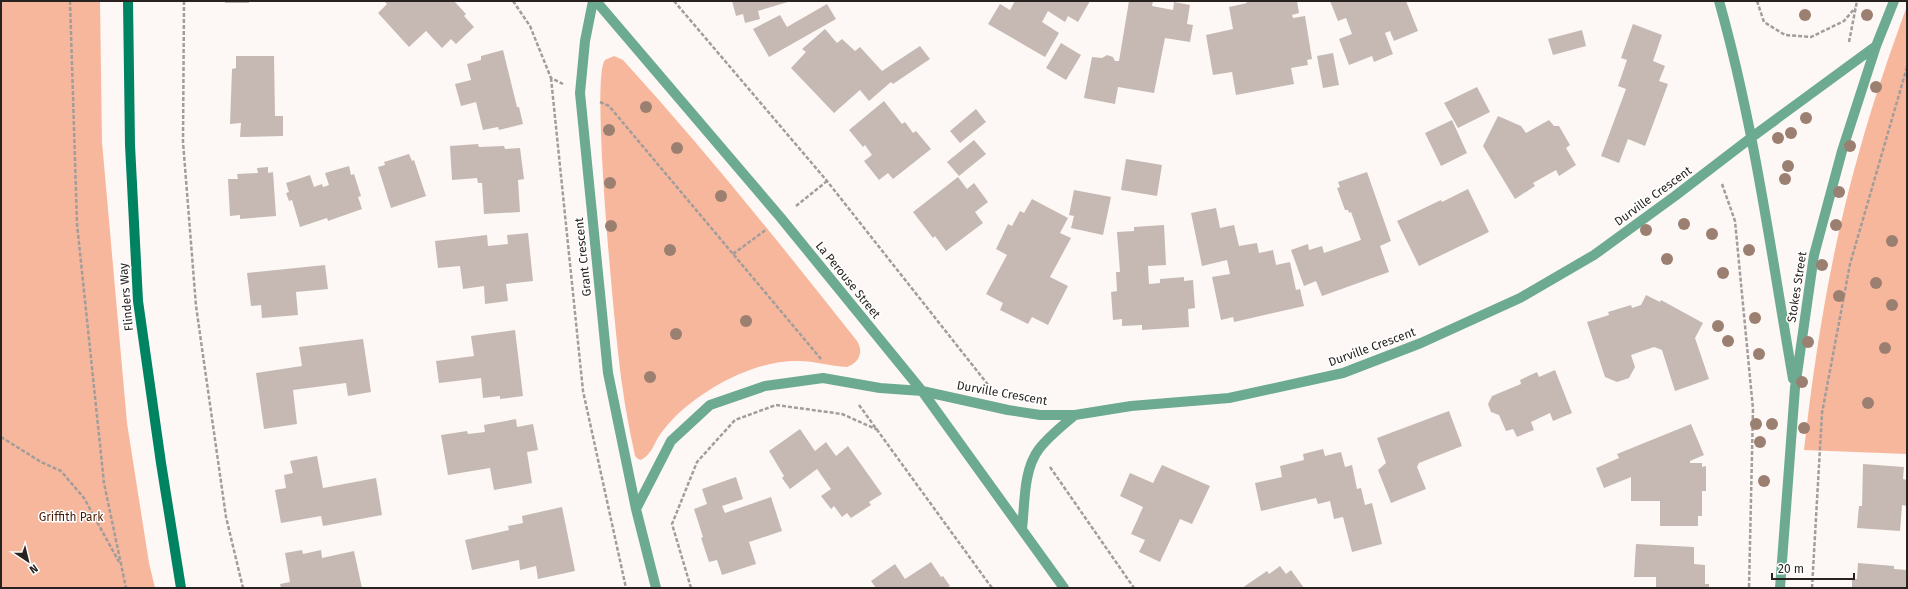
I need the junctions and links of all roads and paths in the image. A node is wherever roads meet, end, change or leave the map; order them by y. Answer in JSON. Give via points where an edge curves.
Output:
{"nodes":[{"id":1,"x":70,"y":1,"type":"edge"},
{"id":2,"x":128,"y":1,"type":"edge"},
{"id":3,"x":184,"y":1,"type":"edge"},
{"id":4,"x":513,"y":1,"type":"edge"},
{"id":5,"x":593,"y":1,"type":"edge"},
{"id":6,"x":596,"y":1,"type":"edge"},
{"id":7,"x":674,"y":1,"type":"edge"},
{"id":8,"x":1720,"y":1,"type":"edge"},
{"id":9,"x":1757,"y":1,"type":"edge"},
{"id":10,"x":1857,"y":1,"type":"edge"},
{"id":11,"x":1894,"y":1,"type":"edge"},
{"id":12,"x":1855,"y":8,"type":"junction"},
{"id":13,"x":1876,"y":46,"type":"junction"},
{"id":14,"x":1907,"y":67,"type":"edge"},
{"id":15,"x":1844,"y":69,"type":"junction"},
{"id":16,"x":551,"y":78,"type":"junction"},
{"id":17,"x":580,"y":93,"type":"junction"},
{"id":18,"x":1752,"y":137,"type":"junction"},
{"id":19,"x":1715,"y":166,"type":"junction"},
{"id":20,"x":840,"y":382,"type":"junction"},
{"id":21,"x":1795,"y":388,"type":"junction"},
{"id":22,"x":922,"y":391,"type":"junction"},
{"id":23,"x":1008,"y":410,"type":"junction"},
{"id":24,"x":1075,"y":415,"type":"junction"},
{"id":25,"x":879,"y":431,"type":"junction"},
{"id":26,"x":1,"y":437,"type":"edge"},
{"id":27,"x":1038,"y":450,"type":"junction"},
{"id":28,"x":636,"y":509,"type":"junction"},
{"id":29,"x":1022,"y":529,"type":"junction"},
{"id":30,"x":121,"y":566,"type":"junction"},
{"id":31,"x":126,"y":588,"type":"edge"},
{"id":32,"x":181,"y":588,"type":"edge"},
{"id":33,"x":243,"y":588,"type":"edge"},
{"id":34,"x":626,"y":588,"type":"edge"},
{"id":35,"x":656,"y":588,"type":"edge"},
{"id":36,"x":691,"y":588,"type":"edge"},
{"id":37,"x":992,"y":588,"type":"edge"},
{"id":38,"x":1064,"y":588,"type":"edge"},
{"id":39,"x":1134,"y":588,"type":"edge"},
{"id":40,"x":1749,"y":588,"type":"edge"},
{"id":41,"x":1780,"y":588,"type":"edge"},
{"id":42,"x":1812,"y":588,"type":"edge"}],
"edges":[{"from":1,"to":30,"type":"path","via":[[77,224],[104,483]]},
{"from":2,"to":32,"type":"street","name":"Flinders Way","via":[[130,145],[138,301]]},
{"from":3,"to":33,"type":"path","via":[[183,142],[196,306],[226,517]]},
{"from":4,"to":16,"type":"path","via":[[530,26]]},
{"from":5,"to":17,"type":"street","name":"Grant Crescent","via":[[585,41]]},
{"from":6,"to":22,"type":"street","name":"La Perouse Street","via":[[776,212]]},
{"from":7,"to":23,"type":"path","via":[[827,181]]},
{"from":8,"to":18,"type":"street"},
{"from":9,"to":12,"type":"path","via":[[1764,22],[1785,35],[1811,38],[1844,21]]},
{"from":10,"to":12,"type":"path"},
{"from":11,"to":13,"type":"street","name":"Stokes Street"},
{"from":12,"to":15,"type":"path"},
{"from":13,"to":15,"type":"street","name":"Durville Crescent"},
{"from":13,"to":21,"type":"street","name":"Stokes Street","via":[[1842,150],[1814,255]]},
{"from":14,"to":42,"type":"path","via":[[1850,264],[1822,413]]},
{"from":15,"to":18,"type":"street","name":"Durville Crescent"},
{"from":16,"to":17,"type":"path"},
{"from":16,"to":34,"type":"path","via":[[583,391]]},
{"from":17,"to":20,"type":"path","via":[[609,106]]},
{"from":17,"to":28,"type":"street","name":"Grant Crescent","via":[[608,373]]},
{"from":18,"to":19,"type":"street","name":"Durville Crescent"},
{"from":18,"to":21,"type":"street"},
{"from":19,"to":24,"type":"street","name":"Durville Crescent","via":[[1594,255],[1520,298],[1421,343],[1343,373],[1229,398],[1131,406]]},
{"from":19,"to":40,"type":"path","via":[[1735,221],[1753,409]]},
{"from":20,"to":22,"type":"street"},
{"from":20,"to":25,"type":"path"},
{"from":20,"to":28,"type":"street","via":[[824,378],[765,386],[710,405],[671,441]]},
{"from":21,"to":41,"type":"street","name":"Stokes Street"},
{"from":22,"to":23,"type":"street","name":"Durville Crescent"},
{"from":22,"to":29,"type":"street","name":"La Perouse Street"},
{"from":23,"to":24,"type":"street","name":"Durville Crescent"},
{"from":24,"to":27,"type":"street"},
{"from":25,"to":36,"type":"path","via":[[842,414],[776,405],[735,420],[697,462],[672,524]]},
{"from":25,"to":37,"type":"path"},
{"from":26,"to":30,"type":"path","via":[[41,462],[61,471],[84,498]]},
{"from":27,"to":29,"type":"street","via":[[1031,464],[1027,483]]},
{"from":27,"to":39,"type":"path"},
{"from":28,"to":35,"type":"street","name":"Grant Crescent"},
{"from":29,"to":38,"type":"street","name":"La Perouse Street"},
{"from":30,"to":31,"type":"path"}]}
